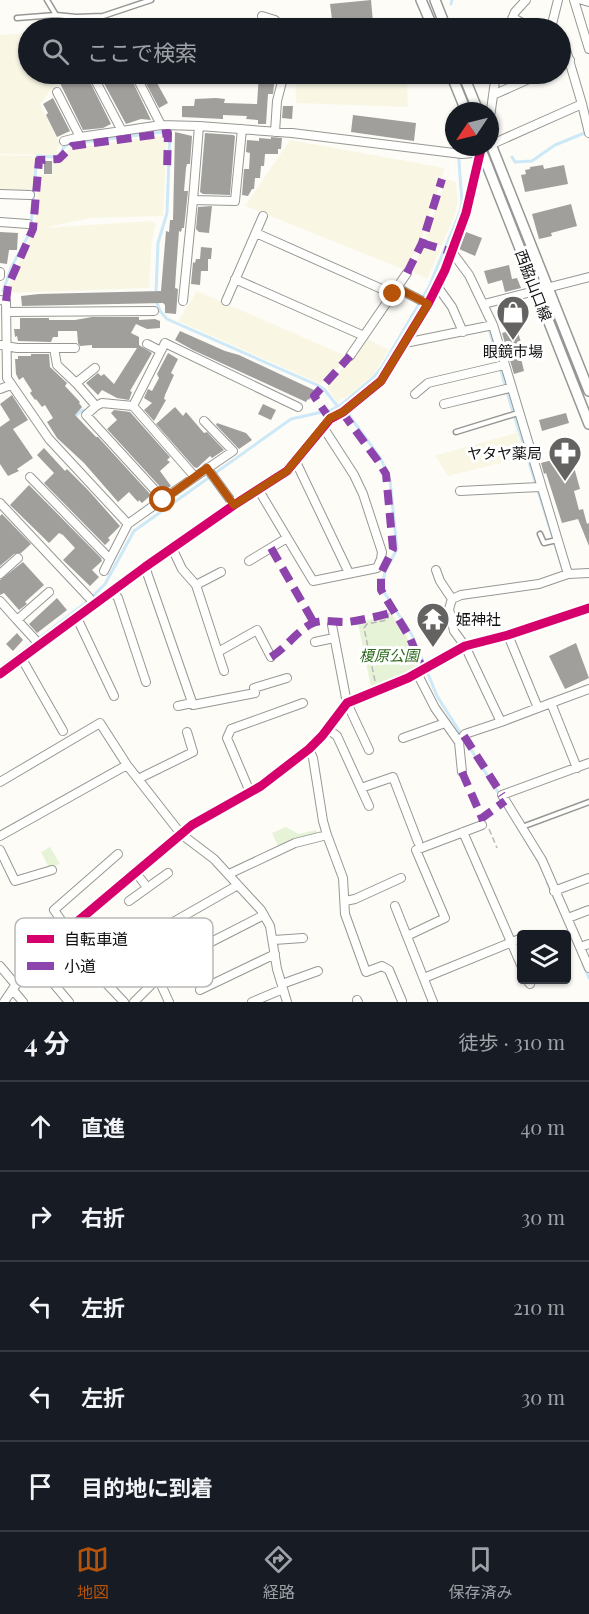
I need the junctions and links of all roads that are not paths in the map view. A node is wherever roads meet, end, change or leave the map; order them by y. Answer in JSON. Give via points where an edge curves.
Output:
{"nodes":[{"id":1,"x":47,"y":0,"type":"edge"},
{"id":2,"x":151,"y":0,"type":"edge"},
{"id":3,"x":421,"y":0,"type":"edge"},
{"id":4,"x":435,"y":0,"type":"edge"},
{"id":5,"x":526,"y":0,"type":"edge"},
{"id":6,"x":558,"y":0,"type":"edge"},
{"id":7,"x":574,"y":0,"type":"edge"},
{"id":8,"x":582,"y":0,"type":"edge"},
{"id":9,"x":589,"y":2,"type":"edge"},
{"id":10,"x":57,"y":15,"type":"junction"},
{"id":11,"x":262,"y":16,"type":"dead end"},
{"id":12,"x":17,"y":18,"type":"dead end"},
{"id":13,"x":268,"y":18,"type":"edge"},
{"id":14,"x":429,"y":18,"type":"edge"},
{"id":15,"x":442,"y":18,"type":"edge"},
{"id":16,"x":513,"y":18,"type":"edge"},
{"id":17,"x":554,"y":18,"type":"edge"},
{"id":18,"x":589,"y":49,"type":"edge"},
{"id":19,"x":571,"y":64,"type":"edge"},
{"id":20,"x":97,"y":84,"type":"edge"},
{"id":21,"x":140,"y":84,"type":"edge"},
{"id":22,"x":281,"y":84,"type":"edge"},
{"id":23,"x":455,"y":84,"type":"edge"},
{"id":24,"x":467,"y":84,"type":"edge"},
{"id":25,"x":495,"y":84,"type":"edge"},
{"id":26,"x":517,"y":84,"type":"edge"},
{"id":27,"x":57,"y":92,"type":"dead end"},
{"id":28,"x":494,"y":94,"type":"junction"},
{"id":29,"x":462,"y":102,"type":"edge"},
{"id":30,"x":474,"y":102,"type":"edge"},
{"id":31,"x":493,"y":102,"type":"edge"},
{"id":32,"x":582,"y":104,"type":"junction"},
{"id":33,"x":161,"y":125,"type":"junction"},
{"id":34,"x":199,"y":126,"type":"junction"},
{"id":35,"x":242,"y":129,"type":"junction"},
{"id":36,"x":122,"y":131,"type":"junction"},
{"id":37,"x":274,"y":132,"type":"junction"},
{"id":38,"x":589,"y":133,"type":"edge"},
{"id":39,"x":80,"y":137,"type":"junction"},
{"id":40,"x":499,"y":140,"type":"edge"},
{"id":41,"x":63,"y":141,"type":"dead end"},
{"id":42,"x":445,"y":152,"type":"edge"},
{"id":43,"x":483,"y":156,"type":"edge"},
{"id":44,"x":490,"y":156,"type":"edge"},
{"id":45,"x":490,"y":156,"type":"edge"},
{"id":46,"x":0,"y":194,"type":"edge"},
{"id":47,"x":30,"y":195,"type":"dead end"},
{"id":48,"x":193,"y":200,"type":"junction"},
{"id":49,"x":263,"y":216,"type":"dead end"},
{"id":50,"x":0,"y":222,"type":"edge"},
{"id":51,"x":28,"y":224,"type":"dead end"},
{"id":52,"x":256,"y":234,"type":"junction"},
{"id":53,"x":451,"y":256,"type":"junction"},
{"id":54,"x":407,"y":273,"type":"dead end"},
{"id":55,"x":589,"y":277,"type":"edge"},
{"id":56,"x":235,"y":279,"type":"junction"},
{"id":57,"x":437,"y":286,"type":"junction"},
{"id":58,"x":548,"y":288,"type":"junction"},
{"id":59,"x":395,"y":291,"type":"junction"},
{"id":60,"x":537,"y":291,"type":"junction"},
{"id":61,"x":0,"y":300,"type":"edge"},
{"id":62,"x":183,"y":301,"type":"dead end"},
{"id":63,"x":226,"y":301,"type":"dead end"},
{"id":64,"x":428,"y":304,"type":"junction"},
{"id":65,"x":484,"y":304,"type":"junction"},
{"id":66,"x":154,"y":311,"type":"dead end"},
{"id":67,"x":6,"y":312,"type":"junction"},
{"id":68,"x":490,"y":326,"type":"junction"},
{"id":69,"x":463,"y":332,"type":"junction"},
{"id":70,"x":364,"y":336,"type":"junction"},
{"id":71,"x":405,"y":343,"type":"junction"},
{"id":72,"x":147,"y":344,"type":"dead end"},
{"id":73,"x":3,"y":345,"type":"edge"},
{"id":74,"x":54,"y":348,"type":"junction"},
{"id":75,"x":75,"y":348,"type":"dead end"},
{"id":76,"x":161,"y":351,"type":"junction"},
{"id":77,"x":350,"y":356,"type":"dead end"},
{"id":78,"x":500,"y":366,"type":"junction"},
{"id":79,"x":95,"y":368,"type":"dead end"},
{"id":80,"x":76,"y":383,"type":"junction"},
{"id":81,"x":11,"y":385,"type":"junction"},
{"id":82,"x":0,"y":389,"type":"edge"},
{"id":83,"x":507,"y":389,"type":"junction"},
{"id":84,"x":589,"y":391,"type":"edge"},
{"id":85,"x":415,"y":394,"type":"dead end"},
{"id":86,"x":444,"y":404,"type":"dead end"},
{"id":87,"x":96,"y":406,"type":"junction"},
{"id":88,"x":133,"y":406,"type":"junction"},
{"id":89,"x":298,"y":407,"type":"dead end"},
{"id":90,"x":515,"y":414,"type":"junction"},
{"id":91,"x":204,"y":421,"type":"dead end"},
{"id":92,"x":589,"y":424,"type":"edge"},
{"id":93,"x":323,"y":427,"type":"junction"},
{"id":94,"x":456,"y":432,"type":"dead end"},
{"id":95,"x":296,"y":462,"type":"junction"},
{"id":96,"x":207,"y":468,"type":"junction"},
{"id":97,"x":30,"y":477,"type":"dead end"},
{"id":98,"x":195,"y":477,"type":"junction"},
{"id":99,"x":537,"y":487,"type":"junction"},
{"id":100,"x":258,"y":489,"type":"junction"},
{"id":101,"x":460,"y":490,"type":"dead end"},
{"id":102,"x":163,"y":500,"type":"junction"},
{"id":103,"x":0,"y":503,"type":"edge"},
{"id":104,"x":234,"y":505,"type":"junction"},
{"id":105,"x":128,"y":524,"type":"junction"},
{"id":106,"x":540,"y":534,"type":"dead end"},
{"id":107,"x":287,"y":538,"type":"junction"},
{"id":108,"x":554,"y":541,"type":"junction"},
{"id":109,"x":172,"y":548,"type":"junction"},
{"id":110,"x":18,"y":558,"type":"dead end"},
{"id":111,"x":110,"y":559,"type":"junction"},
{"id":112,"x":249,"y":561,"type":"dead end"},
{"id":113,"x":145,"y":567,"type":"junction"},
{"id":114,"x":436,"y":570,"type":"dead end"},
{"id":115,"x":104,"y":571,"type":"dead end"},
{"id":116,"x":221,"y":572,"type":"dead end"},
{"id":117,"x":349,"y":573,"type":"junction"},
{"id":118,"x":589,"y":573,"type":"edge"},
{"id":119,"x":0,"y":574,"type":"edge"},
{"id":120,"x":568,"y":574,"type":"junction"},
{"id":121,"x":196,"y":585,"type":"junction"},
{"id":122,"x":49,"y":591,"type":"dead end"},
{"id":123,"x":113,"y":591,"type":"junction"},
{"id":124,"x":452,"y":599,"type":"junction"},
{"id":125,"x":0,"y":601,"type":"edge"},
{"id":126,"x":95,"y":604,"type":"junction"},
{"id":127,"x":589,"y":608,"type":"edge"},
{"id":128,"x":77,"y":618,"type":"junction"},
{"id":129,"x":17,"y":620,"type":"junction"},
{"id":130,"x":332,"y":625,"type":"dead end"},
{"id":131,"x":508,"y":635,"type":"junction"},
{"id":132,"x":334,"y":638,"type":"junction"},
{"id":133,"x":315,"y":642,"type":"dead end"},
{"id":134,"x":40,"y":645,"type":"junction"},
{"id":135,"x":465,"y":646,"type":"junction"},
{"id":136,"x":218,"y":652,"type":"junction"},
{"id":137,"x":271,"y":657,"type":"dead end"},
{"id":138,"x":22,"y":659,"type":"junction"},
{"id":139,"x":423,"y":670,"type":"junction"},
{"id":140,"x":224,"y":671,"type":"dead end"},
{"id":141,"x":0,"y":674,"type":"edge"},
{"id":142,"x":287,"y":678,"type":"dead end"},
{"id":143,"x":146,"y":682,"type":"dead end"},
{"id":144,"x":589,"y":689,"type":"edge"},
{"id":145,"x":114,"y":696,"type":"dead end"},
{"id":146,"x":192,"y":703,"type":"junction"},
{"id":147,"x":303,"y":703,"type":"dead end"},
{"id":148,"x":347,"y":703,"type":"junction"},
{"id":149,"x":551,"y":703,"type":"junction"},
{"id":150,"x":178,"y":705,"type":"dead end"},
{"id":151,"x":538,"y":708,"type":"junction"},
{"id":152,"x":501,"y":722,"type":"junction"},
{"id":153,"x":445,"y":723,"type":"junction"},
{"id":154,"x":327,"y":729,"type":"junction"},
{"id":155,"x":63,"y":731,"type":"dead end"},
{"id":156,"x":187,"y":732,"type":"dead end"},
{"id":157,"x":403,"y":738,"type":"dead end"},
{"id":158,"x":461,"y":740,"type":"junction"},
{"id":159,"x":309,"y":749,"type":"junction"},
{"id":160,"x":369,"y":750,"type":"dead end"},
{"id":161,"x":589,"y":763,"type":"edge"},
{"id":162,"x":127,"y":765,"type":"junction"},
{"id":163,"x":577,"y":768,"type":"junction"},
{"id":164,"x":462,"y":772,"type":"dead end"},
{"id":165,"x":138,"y":779,"type":"junction"},
{"id":166,"x":0,"y":782,"type":"edge"},
{"id":167,"x":361,"y":788,"type":"junction"},
{"id":168,"x":250,"y":792,"type":"junction"},
{"id":169,"x":589,"y":802,"type":"edge"},
{"id":170,"x":369,"y":806,"type":"dead end"},
{"id":171,"x":486,"y":827,"type":"road end"},
{"id":172,"x":522,"y":828,"type":"junction"},
{"id":173,"x":463,"y":832,"type":"junction"},
{"id":174,"x":181,"y":834,"type":"junction"},
{"id":175,"x":327,"y":835,"type":"junction"},
{"id":176,"x":0,"y":836,"type":"edge"},
{"id":177,"x":418,"y":842,"type":"dead end"},
{"id":178,"x":0,"y":850,"type":"edge"},
{"id":179,"x":118,"y":854,"type":"dead end"},
{"id":180,"x":52,"y":870,"type":"dead end"},
{"id":181,"x":136,"y":873,"type":"junction"},
{"id":182,"x":168,"y":873,"type":"dead end"},
{"id":183,"x":229,"y":874,"type":"junction"},
{"id":184,"x":401,"y":878,"type":"dead end"},
{"id":185,"x":589,"y":878,"type":"edge"},
{"id":186,"x":238,"y":885,"type":"junction"},
{"id":187,"x":147,"y":887,"type":"junction"},
{"id":188,"x":554,"y":891,"type":"junction"},
{"id":189,"x":129,"y":901,"type":"dead end"},
{"id":190,"x":345,"y":901,"type":"junction"},
{"id":191,"x":394,"y":906,"type":"dead end"},
{"id":192,"x":589,"y":910,"type":"edge"},
{"id":193,"x":264,"y":915,"type":"junction"},
{"id":194,"x":60,"y":918,"type":"edge"},
{"id":195,"x":82,"y":918,"type":"edge"},
{"id":196,"x":180,"y":918,"type":"edge"},
{"id":197,"x":568,"y":918,"type":"junction"},
{"id":198,"x":407,"y":936,"type":"junction"},
{"id":199,"x":303,"y":938,"type":"dead end"},
{"id":200,"x":274,"y":940,"type":"junction"},
{"id":201,"x":517,"y":940,"type":"edge"},
{"id":202,"x":213,"y":941,"type":"edge"},
{"id":203,"x":510,"y":942,"type":"junction"},
{"id":204,"x":589,"y":944,"type":"edge"},
{"id":205,"x":580,"y":947,"type":"junction"},
{"id":206,"x":276,"y":954,"type":"junction"},
{"id":207,"x":517,"y":957,"type":"edge"},
{"id":208,"x":0,"y":966,"type":"edge"},
{"id":209,"x":589,"y":968,"type":"edge"},
{"id":210,"x":318,"y":971,"type":"dead end"},
{"id":211,"x":424,"y":978,"type":"junction"},
{"id":212,"x":213,"y":984,"type":"edge"},
{"id":213,"x":283,"y":986,"type":"junction"},
{"id":214,"x":14,"y":987,"type":"junction"},
{"id":215,"x":56,"y":987,"type":"edge"},
{"id":216,"x":110,"y":987,"type":"edge"},
{"id":217,"x":149,"y":987,"type":"edge"},
{"id":218,"x":162,"y":987,"type":"edge"},
{"id":219,"x":206,"y":987,"type":"edge"},
{"id":220,"x":200,"y":990,"type":"dead end"},
{"id":221,"x":402,"y":1001,"type":"edge"},
{"id":222,"x":4,"y":1002,"type":"edge"},
{"id":223,"x":23,"y":1002,"type":"edge"},
{"id":224,"x":69,"y":1002,"type":"edge"},
{"id":225,"x":124,"y":1002,"type":"edge"},
{"id":226,"x":134,"y":1002,"type":"edge"},
{"id":227,"x":169,"y":1002,"type":"edge"},
{"id":228,"x":252,"y":1002,"type":"edge"},
{"id":229,"x":287,"y":1002,"type":"edge"},
{"id":230,"x":433,"y":1002,"type":"edge"}],
"edges":[{"from":1,"to":10,"type":"lane"},
{"from":2,"to":10,"type":"lane","via":[[103,16]]},
{"from":3,"to":14,"type":"street"},
{"from":4,"to":15,"type":"street"},
{"from":5,"to":16,"type":"street"},
{"from":6,"to":17,"type":"street"},
{"from":7,"to":18,"type":"street"},
{"from":8,"to":9,"type":"street"},
{"from":10,"to":12,"type":"lane"},
{"from":11,"to":13,"type":"street"},
{"from":19,"to":32,"type":"street"},
{"from":20,"to":36,"type":"street"},
{"from":21,"to":33,"type":"street"},
{"from":22,"to":37,"type":"street"},
{"from":23,"to":29,"type":"street"},
{"from":24,"to":30,"type":"street"},
{"from":25,"to":28,"type":"street"},
{"from":26,"to":28,"type":"street"},
{"from":27,"to":39,"type":"street"},
{"from":28,"to":31,"type":"street"},
{"from":32,"to":38,"type":"street"},
{"from":32,"to":40,"type":"street"},
{"from":33,"to":34,"type":"street"},
{"from":33,"to":36,"type":"street"},
{"from":34,"to":35,"type":"street"},
{"from":34,"to":48,"type":"street"},
{"from":35,"to":37,"type":"street"},
{"from":35,"to":48,"type":"street","via":[[235,201]]},
{"from":36,"to":39,"type":"street"},
{"from":37,"to":42,"type":"street"},
{"from":39,"to":41,"type":"street"},
{"from":43,"to":53,"type":"street"},
{"from":44,"to":58,"type":"street","name":"西脇山口線"},
{"from":45,"to":60,"type":"street","name":"西脇山口線"},
{"from":46,"to":47,"type":"street"},
{"from":48,"to":62,"type":"street"},
{"from":49,"to":52,"type":"street"},
{"from":50,"to":51,"type":"street"},
{"from":52,"to":56,"type":"street"},
{"from":52,"to":59,"type":"street"},
{"from":53,"to":57,"type":"street"},
{"from":53,"to":65,"type":"street","via":[[469,275]]},
{"from":54,"to":59,"type":"street"},
{"from":55,"to":58,"type":"street"},
{"from":56,"to":63,"type":"street"},
{"from":56,"to":70,"type":"street"},
{"from":57,"to":64,"type":"street"},
{"from":57,"to":69,"type":"street","via":[[452,306]]},
{"from":58,"to":60,"type":"street"},
{"from":58,"to":84,"type":"street","name":"西脇山口線"},
{"from":59,"to":64,"type":"street"},
{"from":59,"to":70,"type":"street"},
{"from":60,"to":65,"type":"street"},
{"from":60,"to":92,"type":"street","name":"西脇山口線"},
{"from":61,"to":67,"type":"street","via":[[6,301]]},
{"from":64,"to":71,"type":"street"},
{"from":65,"to":68,"type":"street"},
{"from":66,"to":67,"type":"street"},
{"from":67,"to":73,"type":"street"},
{"from":68,"to":69,"type":"street"},
{"from":68,"to":78,"type":"street"},
{"from":69,"to":71,"type":"street"},
{"from":70,"to":77,"type":"street"},
{"from":71,"to":93,"type":"street","via":[[381,381]]},
{"from":72,"to":76,"type":"street"},
{"from":73,"to":74,"type":"street"},
{"from":73,"to":81,"type":"street"},
{"from":74,"to":75,"type":"street"},
{"from":74,"to":80,"type":"street","via":[[57,365]]},
{"from":76,"to":88,"type":"street"},
{"from":76,"to":89,"type":"street","via":[[165,343]]},
{"from":78,"to":83,"type":"street"},
{"from":78,"to":85,"type":"street","via":[[428,383]]},
{"from":79,"to":80,"type":"street"},
{"from":80,"to":87,"type":"street"},
{"from":81,"to":82,"type":"street"},
{"from":81,"to":105,"type":"street","via":[[49,439]]},
{"from":83,"to":86,"type":"street"},
{"from":83,"to":90,"type":"street"},
{"from":87,"to":88,"type":"street"},
{"from":87,"to":102,"type":"street","via":[[86,415]]},
{"from":88,"to":98,"type":"street"},
{"from":90,"to":94,"type":"lane"},
{"from":90,"to":99,"type":"street"},
{"from":91,"to":96,"type":"street","via":[[233,451]]},
{"from":93,"to":95,"type":"street"},
{"from":93,"to":117,"type":"street","via":[[358,484],[381,552],[377,568]]},
{"from":95,"to":100,"type":"street"},
{"from":95,"to":117,"type":"street"},
{"from":96,"to":98,"type":"street"},
{"from":96,"to":104,"type":"street"},
{"from":97,"to":111,"type":"street"},
{"from":98,"to":102,"type":"street"},
{"from":99,"to":101,"type":"street"},
{"from":99,"to":108,"type":"street"},
{"from":100,"to":104,"type":"street"},
{"from":100,"to":107,"type":"street"},
{"from":102,"to":105,"type":"street"},
{"from":103,"to":126,"type":"street"},
{"from":104,"to":109,"type":"street"},
{"from":105,"to":111,"type":"street"},
{"from":106,"to":108,"type":"lane","via":[[544,543]]},
{"from":107,"to":112,"type":"street"},
{"from":107,"to":117,"type":"street","via":[[313,581]]},
{"from":108,"to":120,"type":"street"},
{"from":109,"to":113,"type":"street"},
{"from":109,"to":121,"type":"street","via":[[182,569]]},
{"from":110,"to":119,"type":"street"},
{"from":111,"to":115,"type":"street"},
{"from":113,"to":123,"type":"street"},
{"from":113,"to":146,"type":"street"},
{"from":114,"to":124,"type":"street"},
{"from":116,"to":121,"type":"street"},
{"from":118,"to":120,"type":"street"},
{"from":120,"to":124,"type":"street","via":[[539,584]]},
{"from":121,"to":136,"type":"street"},
{"from":122,"to":129,"type":"street"},
{"from":123,"to":126,"type":"street"},
{"from":123,"to":143,"type":"street"},
{"from":124,"to":135,"type":"street","via":[[449,609],[454,631]]},
{"from":125,"to":129,"type":"street"},
{"from":126,"to":128,"type":"street"},
{"from":127,"to":131,"type":"street"},
{"from":128,"to":134,"type":"street"},
{"from":128,"to":145,"type":"street"},
{"from":129,"to":134,"type":"street"},
{"from":130,"to":132,"type":"street"},
{"from":131,"to":135,"type":"street"},
{"from":131,"to":151,"type":"street"},
{"from":132,"to":133,"type":"street"},
{"from":132,"to":148,"type":"street"},
{"from":134,"to":138,"type":"street"},
{"from":135,"to":139,"type":"street"},
{"from":135,"to":152,"type":"street"},
{"from":136,"to":137,"type":"street","via":[[257,630]]},
{"from":136,"to":140,"type":"street"},
{"from":138,"to":141,"type":"street"},
{"from":138,"to":155,"type":"street"},
{"from":139,"to":148,"type":"street"},
{"from":139,"to":153,"type":"street"},
{"from":142,"to":146,"type":"street","via":[[254,688],[255,693]]},
{"from":144,"to":149,"type":"street"},
{"from":146,"to":150,"type":"street"},
{"from":147,"to":168,"type":"street","via":[[228,732],[227,738]]},
{"from":148,"to":154,"type":"street"},
{"from":148,"to":160,"type":"street"},
{"from":149,"to":151,"type":"street"},
{"from":149,"to":163,"type":"street"},
{"from":151,"to":152,"type":"street"},
{"from":152,"to":158,"type":"street","via":[[465,734]]},
{"from":153,"to":157,"type":"street"},
{"from":153,"to":158,"type":"street"},
{"from":154,"to":159,"type":"street"},
{"from":154,"to":167,"type":"street","via":[[337,736]]},
{"from":156,"to":165,"type":"street","via":[[193,752]]},
{"from":158,"to":164,"type":"street"},
{"from":159,"to":168,"type":"street"},
{"from":159,"to":175,"type":"street"},
{"from":161,"to":163,"type":"street"},
{"from":162,"to":165,"type":"street"},
{"from":162,"to":166,"type":"street","via":[[100,723]]},
{"from":162,"to":176,"type":"street"},
{"from":163,"to":172,"type":"street","via":[[502,795]]},
{"from":165,"to":174,"type":"street"},
{"from":167,"to":170,"type":"street"},
{"from":167,"to":177,"type":"street","via":[[393,777]]},
{"from":168,"to":174,"type":"street"},
{"from":169,"to":172,"type":"lane"},
{"from":171,"to":173,"type":"street"},
{"from":172,"to":188,"type":"street","via":[[542,860]]},
{"from":173,"to":198,"type":"street","via":[[416,850],[445,918]]},
{"from":173,"to":203,"type":"street"},
{"from":174,"to":181,"type":"street"},
{"from":174,"to":183,"type":"street"},
{"from":175,"to":183,"type":"street","via":[[295,843]]},
{"from":175,"to":190,"type":"street","via":[[343,878]]},
{"from":178,"to":180,"type":"street","via":[[15,881]]},
{"from":179,"to":194,"type":"street","via":[[54,910]]},
{"from":181,"to":187,"type":"street"},
{"from":181,"to":195,"type":"street"},
{"from":182,"to":187,"type":"street"},
{"from":183,"to":186,"type":"street"},
{"from":184,"to":190,"type":"street"},
{"from":185,"to":188,"type":"street"},
{"from":186,"to":193,"type":"street"},
{"from":186,"to":196,"type":"street"},
{"from":187,"to":189,"type":"street"},
{"from":188,"to":197,"type":"street"},
{"from":190,"to":221,"type":"street","via":[[345,914],[366,972],[382,966],[389,970]]},
{"from":191,"to":198,"type":"street"},
{"from":192,"to":197,"type":"street"},
{"from":193,"to":200,"type":"street"},
{"from":193,"to":202,"type":"street"},
{"from":197,"to":205,"type":"street"},
{"from":198,"to":211,"type":"street"},
{"from":199,"to":200,"type":"street"},
{"from":200,"to":206,"type":"street"},
{"from":201,"to":203,"type":"street"},
{"from":203,"to":207,"type":"street"},
{"from":203,"to":211,"type":"street"},
{"from":204,"to":205,"type":"street"},
{"from":205,"to":209,"type":"street"},
{"from":206,"to":212,"type":"street"},
{"from":206,"to":213,"type":"street"},
{"from":208,"to":214,"type":"street"},
{"from":210,"to":213,"type":"street"},
{"from":211,"to":230,"type":"street"},
{"from":213,"to":228,"type":"street"},
{"from":213,"to":229,"type":"street"},
{"from":214,"to":222,"type":"street"},
{"from":214,"to":223,"type":"street"},
{"from":215,"to":224,"type":"street"},
{"from":216,"to":225,"type":"street"},
{"from":217,"to":226,"type":"street"},
{"from":218,"to":227,"type":"street"},
{"from":219,"to":220,"type":"street"}]}
